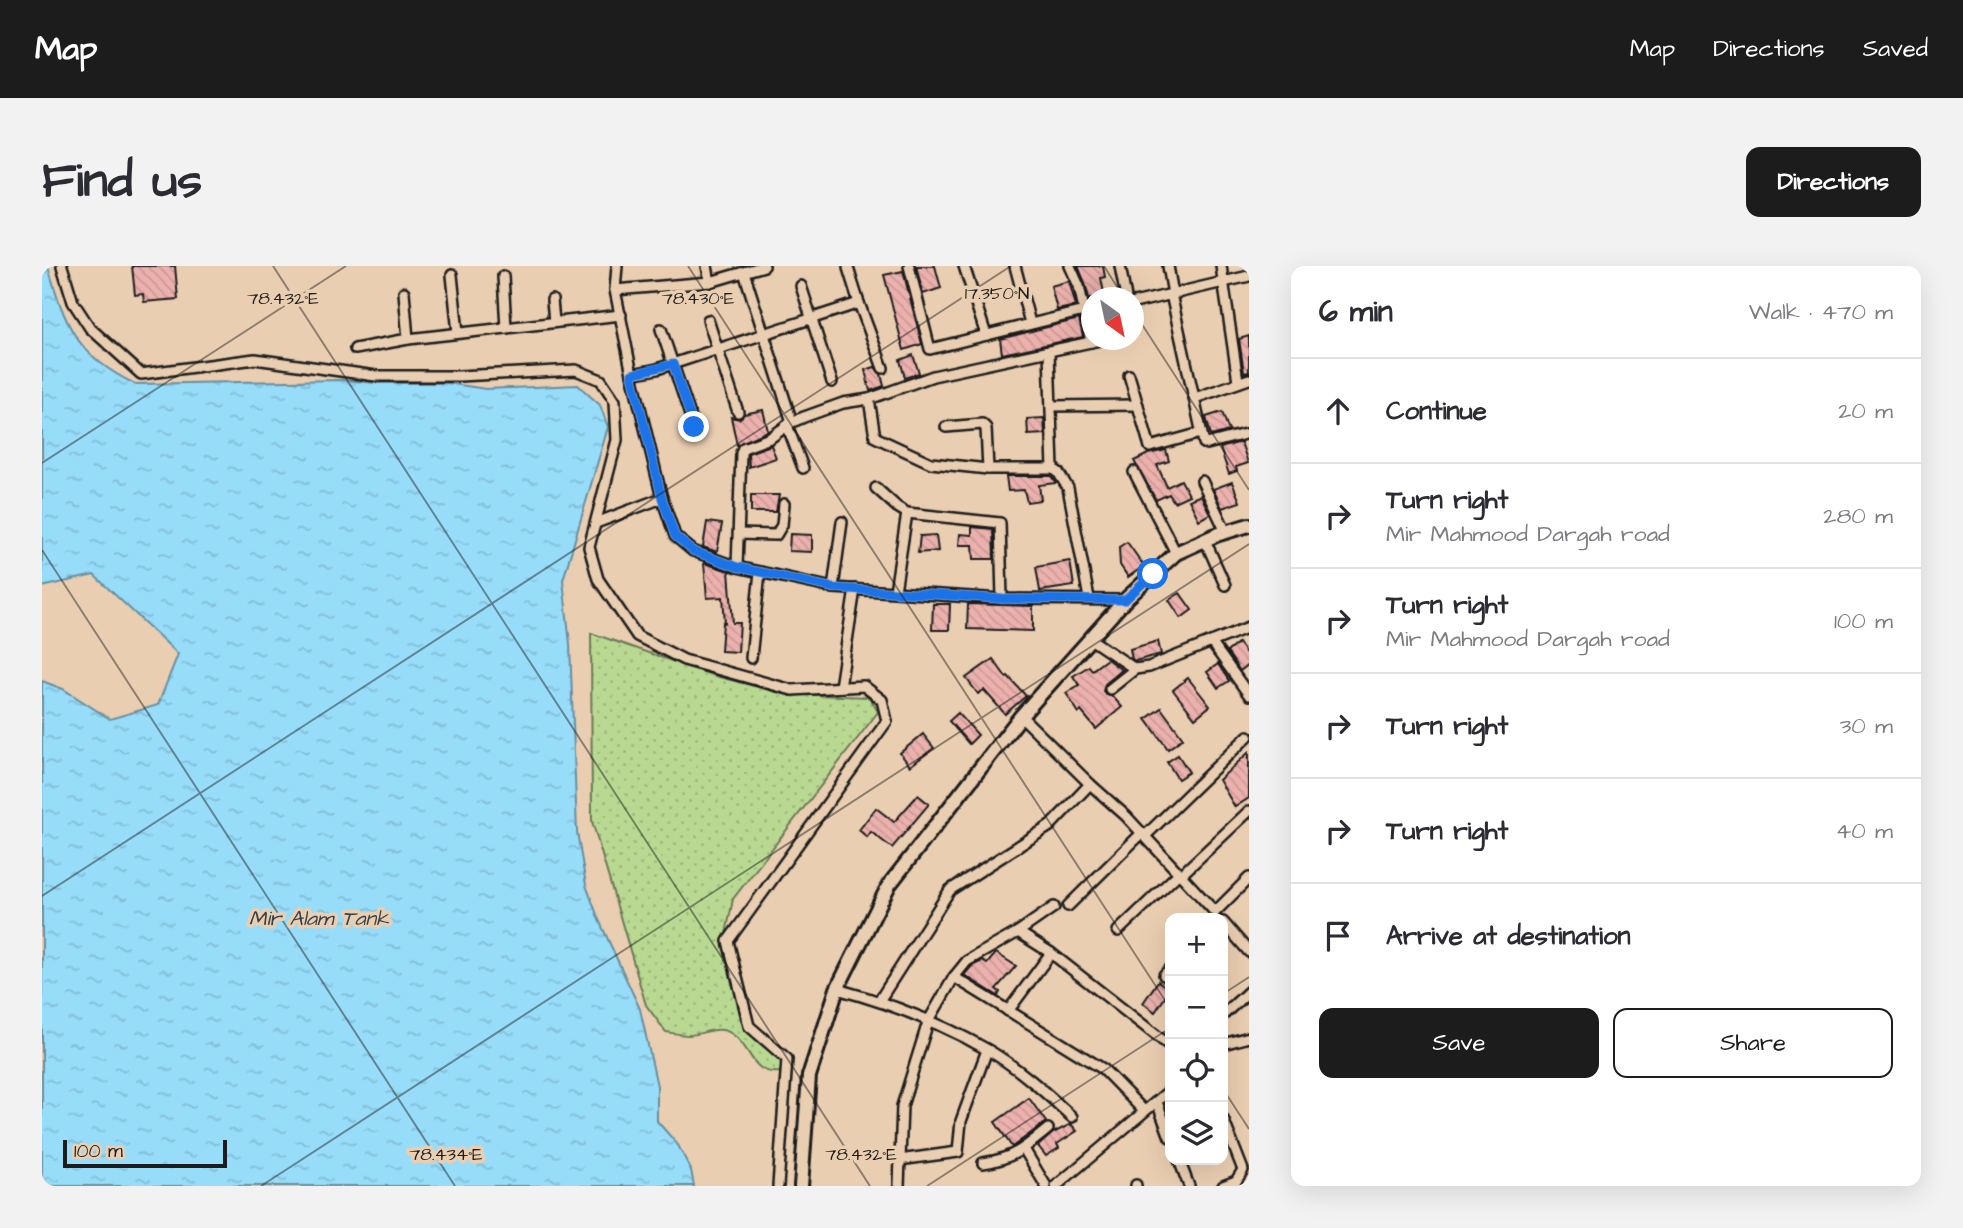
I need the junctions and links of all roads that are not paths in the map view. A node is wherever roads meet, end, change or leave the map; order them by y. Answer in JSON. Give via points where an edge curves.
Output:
{"nodes":[{"id":1,"x":62,"y":266,"type":"edge"},
{"id":2,"x":617,"y":266,"type":"edge"},
{"id":3,"x":707,"y":266,"type":"edge"},
{"id":4,"x":764,"y":266,"type":"edge"},
{"id":5,"x":909,"y":266,"type":"edge"},
{"id":6,"x":964,"y":266,"type":"edge"},
{"id":7,"x":1015,"y":266,"type":"edge"},
{"id":8,"x":1070,"y":266,"type":"edge"},
{"id":9,"x":1120,"y":266,"type":"edge"},
{"id":10,"x":1168,"y":266,"type":"edge"},
{"id":11,"x":1221,"y":266,"type":"edge"},
{"id":12,"x":848,"y":268,"type":"dead end"},
{"id":13,"x":744,"y":272,"type":"junction"},
{"id":14,"x":452,"y":275,"type":"dead end"},
{"id":15,"x":503,"y":276,"type":"dead end"},
{"id":16,"x":1249,"y":276,"type":"edge"},
{"id":17,"x":1224,"y":281,"type":"junction"},
{"id":18,"x":710,"y":282,"type":"junction"},
{"id":19,"x":801,"y":286,"type":"dead end"},
{"id":20,"x":1124,"y":287,"type":"edge"},
{"id":21,"x":615,"y":290,"type":"junction"},
{"id":22,"x":404,"y":292,"type":"dead end"},
{"id":23,"x":1081,"y":292,"type":"edge"},
{"id":24,"x":1172,"y":294,"type":"junction"},
{"id":25,"x":552,"y":300,"type":"dead end"},
{"id":26,"x":1144,"y":300,"type":"edge"},
{"id":27,"x":859,"y":303,"type":"junction"},
{"id":28,"x":1081,"y":310,"type":"edge"},
{"id":29,"x":621,"y":315,"type":"junction"},
{"id":30,"x":812,"y":319,"type":"junction"},
{"id":31,"x":708,"y":320,"type":"dead end"},
{"id":32,"x":554,"y":322,"type":"junction"},
{"id":33,"x":1030,"y":323,"type":"junction"},
{"id":34,"x":506,"y":328,"type":"junction"},
{"id":35,"x":661,"y":329,"type":"dead end"},
{"id":36,"x":458,"y":333,"type":"junction"},
{"id":37,"x":764,"y":335,"type":"junction"},
{"id":38,"x":986,"y":335,"type":"junction"},
{"id":39,"x":408,"y":339,"type":"junction"},
{"id":40,"x":1081,"y":344,"type":"edge"},
{"id":41,"x":355,"y":349,"type":"dead end"},
{"id":42,"x":717,"y":349,"type":"junction"},
{"id":43,"x":1049,"y":352,"type":"junction"},
{"id":44,"x":673,"y":364,"type":"junction"},
{"id":45,"x":883,"y":368,"type":"dead end"},
{"id":46,"x":632,"y":374,"type":"junction"},
{"id":47,"x":1129,"y":375,"type":"dead end"},
{"id":48,"x":1249,"y":379,"type":"edge"},
{"id":49,"x":1238,"y":381,"type":"junction"},
{"id":50,"x":832,"y":383,"type":"dead end"},
{"id":51,"x":1195,"y":397,"type":"junction"},
{"id":52,"x":869,"y":399,"type":"junction"},
{"id":53,"x":1138,"y":405,"type":"junction"},
{"id":54,"x":1052,"y":406,"type":"junction"},
{"id":55,"x":738,"y":412,"type":"dead end"},
{"id":56,"x":789,"y":424,"type":"junction"},
{"id":57,"x":694,"y":427,"type":"dead end"},
{"id":58,"x":946,"y":427,"type":"dead end"},
{"id":59,"x":1201,"y":433,"type":"junction"},
{"id":60,"x":1249,"y":433,"type":"edge"},
{"id":61,"x":803,"y":468,"type":"dead end"},
{"id":62,"x":1053,"y":469,"type":"junction"},
{"id":63,"x":988,"y":470,"type":"junction"},
{"id":64,"x":1134,"y":472,"type":"dead end"},
{"id":65,"x":1202,"y":481,"type":"dead end"},
{"id":66,"x":876,"y":488,"type":"dead end"},
{"id":67,"x":662,"y":498,"type":"junction"},
{"id":68,"x":784,"y":504,"type":"dead end"},
{"id":69,"x":907,"y":513,"type":"junction"},
{"id":70,"x":842,"y":522,"type":"dead end"},
{"id":71,"x":596,"y":523,"type":"junction"},
{"id":72,"x":1249,"y":525,"type":"edge"},
{"id":73,"x":1226,"y":532,"type":"junction"},
{"id":74,"x":739,"y":534,"type":"junction"},
{"id":75,"x":1205,"y":540,"type":"junction"},
{"id":76,"x":1176,"y":553,"type":"junction"},
{"id":77,"x":737,"y":567,"type":"junction"},
{"id":78,"x":760,"y":572,"type":"junction"},
{"id":79,"x":1225,"y":585,"type":"dead end"},
{"id":80,"x":833,"y":588,"type":"junction"},
{"id":81,"x":855,"y":589,"type":"junction"},
{"id":82,"x":895,"y":591,"type":"junction"},
{"id":83,"x":1089,"y":598,"type":"junction"},
{"id":84,"x":1002,"y":599,"type":"junction"},
{"id":85,"x":1125,"y":600,"type":"junction"},
{"id":86,"x":1249,"y":628,"type":"edge"},
{"id":87,"x":1089,"y":638,"type":"junction"},
{"id":88,"x":1211,"y":642,"type":"junction"},
{"id":89,"x":751,"y":658,"type":"dead end"},
{"id":90,"x":1135,"y":668,"type":"junction"},
{"id":91,"x":840,"y":687,"type":"junction"},
{"id":92,"x":1110,"y":689,"type":"dead end"},
{"id":93,"x":1249,"y":695,"type":"edge"},
{"id":94,"x":1021,"y":716,"type":"junction"},
{"id":95,"x":1248,"y":736,"type":"edge"},
{"id":96,"x":1090,"y":784,"type":"junction"},
{"id":97,"x":1249,"y":811,"type":"edge"},
{"id":98,"x":1144,"y":835,"type":"junction"},
{"id":99,"x":1180,"y":874,"type":"junction"},
{"id":100,"x":1249,"y":878,"type":"edge"},
{"id":101,"x":1068,"y":906,"type":"dead end"},
{"id":102,"x":1054,"y":907,"type":"dead end"},
{"id":103,"x":1215,"y":913,"type":"edge"},
{"id":104,"x":1222,"y":913,"type":"edge"},
{"id":105,"x":1228,"y":928,"type":"edge"},
{"id":106,"x":1118,"y":931,"type":"dead end"},
{"id":107,"x":1018,"y":932,"type":"junction"},
{"id":108,"x":1249,"y":952,"type":"edge"},
{"id":109,"x":1051,"y":953,"type":"junction"},
{"id":110,"x":954,"y":977,"type":"junction"},
{"id":111,"x":837,"y":989,"type":"junction"},
{"id":112,"x":1249,"y":991,"type":"edge"},
{"id":113,"x":879,"y":1000,"type":"junction"},
{"id":114,"x":1228,"y":1010,"type":"edge"},
{"id":115,"x":1008,"y":1011,"type":"junction"},
{"id":116,"x":928,"y":1022,"type":"junction"},
{"id":117,"x":1249,"y":1037,"type":"edge"},
{"id":118,"x":1165,"y":1042,"type":"edge"},
{"id":119,"x":1228,"y":1043,"type":"edge"},
{"id":120,"x":987,"y":1050,"type":"junction"},
{"id":121,"x":1165,"y":1095,"type":"edge"},
{"id":122,"x":1157,"y":1102,"type":"junction"},
{"id":123,"x":1143,"y":1111,"type":"junction"},
{"id":124,"x":1072,"y":1117,"type":"dead end"},
{"id":125,"x":1165,"y":1124,"type":"edge"},
{"id":126,"x":1048,"y":1129,"type":"dead end"},
{"id":127,"x":1228,"y":1130,"type":"edge"},
{"id":128,"x":1024,"y":1149,"type":"junction"},
{"id":129,"x":898,"y":1160,"type":"junction"},
{"id":130,"x":983,"y":1163,"type":"dead end"},
{"id":131,"x":1181,"y":1165,"type":"edge"},
{"id":132,"x":1246,"y":1168,"type":"edge"},
{"id":133,"x":1058,"y":1185,"type":"edge"},
{"id":134,"x":778,"y":1186,"type":"edge"},
{"id":135,"x":801,"y":1186,"type":"edge"},
{"id":136,"x":899,"y":1186,"type":"edge"},
{"id":137,"x":1046,"y":1186,"type":"edge"},
{"id":138,"x":1189,"y":1186,"type":"edge"},
{"id":139,"x":1223,"y":1186,"type":"edge"}],
"edges":[{"from":1,"to":71,"type":"street","via":[[73,302],[90,328],[141,374],[254,359],[376,376],[576,370],[601,380],[615,401],[617,440]]},
{"from":2,"to":21,"type":"street"},
{"from":3,"to":18,"type":"street"},
{"from":4,"to":13,"type":"street"},
{"from":5,"to":38,"type":"street","via":[[930,349]]},
{"from":6,"to":38,"type":"street"},
{"from":7,"to":33,"type":"street"},
{"from":8,"to":23,"type":"street"},
{"from":9,"to":20,"type":"street"},
{"from":10,"to":24,"type":"street"},
{"from":11,"to":17,"type":"street"},
{"from":12,"to":27,"type":"street"},
{"from":13,"to":18,"type":"street"},
{"from":13,"to":37,"type":"street"},
{"from":14,"to":36,"type":"street"},
{"from":15,"to":34,"type":"street"},
{"from":16,"to":17,"type":"street"},
{"from":17,"to":24,"type":"street"},
{"from":17,"to":49,"type":"street"},
{"from":18,"to":21,"type":"street"},
{"from":19,"to":30,"type":"street"},
{"from":21,"to":29,"type":"street"},
{"from":22,"to":39,"type":"street"},
{"from":24,"to":26,"type":"street"},
{"from":24,"to":51,"type":"street"},
{"from":25,"to":32,"type":"street"},
{"from":27,"to":30,"type":"street"},
{"from":27,"to":45,"type":"street"},
{"from":28,"to":33,"type":"street"},
{"from":29,"to":32,"type":"street"},
{"from":29,"to":46,"type":"street"},
{"from":30,"to":37,"type":"street"},
{"from":30,"to":50,"type":"street"},
{"from":31,"to":42,"type":"street"},
{"from":32,"to":34,"type":"street"},
{"from":33,"to":38,"type":"street"},
{"from":34,"to":36,"type":"street"},
{"from":35,"to":44,"type":"street"},
{"from":36,"to":39,"type":"street"},
{"from":37,"to":42,"type":"street"},
{"from":37,"to":56,"type":"street"},
{"from":39,"to":41,"type":"street"},
{"from":40,"to":43,"type":"street"},
{"from":42,"to":44,"type":"street"},
{"from":42,"to":55,"type":"street"},
{"from":43,"to":52,"type":"street","via":[[933,376]]},
{"from":43,"to":54,"type":"street"},
{"from":44,"to":46,"type":"street"},
{"from":44,"to":57,"type":"street"},
{"from":46,"to":67,"type":"street"},
{"from":47,"to":53,"type":"street"},
{"from":48,"to":49,"type":"street"},
{"from":49,"to":51,"type":"street"},
{"from":51,"to":59,"type":"street"},
{"from":52,"to":56,"type":"street","via":[[843,403]]},
{"from":52,"to":63,"type":"street","via":[[875,437],[930,463]]},
{"from":53,"to":54,"type":"street"},
{"from":53,"to":59,"type":"street","via":[[1152,448]]},
{"from":54,"to":62,"type":"street"},
{"from":56,"to":61,"type":"street"},
{"from":56,"to":74,"type":"street","via":[[740,453]]},
{"from":58,"to":63,"type":"street","via":[[982,424],[986,428]]},
{"from":59,"to":60,"type":"street","via":[[1207,444]]},
{"from":62,"to":63,"type":"street"},
{"from":62,"to":83,"type":"street","via":[[1069,488]]},
{"from":64,"to":76,"type":"street"},
{"from":65,"to":73,"type":"street"},
{"from":66,"to":69,"type":"street"},
{"from":67,"to":71,"type":"street"},
{"from":67,"to":77,"type":"street","via":[[675,536],[693,551]]},
{"from":68,"to":74,"type":"street","via":[[776,535]]},
{"from":69,"to":82,"type":"street"},
{"from":69,"to":84,"type":"street","via":[[1000,523]]},
{"from":70,"to":80,"type":"street"},
{"from":71,"to":91,"type":"street","via":[[589,547],[598,579],[637,636],[684,660],[792,690]]},
{"from":72,"to":73,"type":"main road"},
{"from":73,"to":75,"type":"main road"},
{"from":74,"to":77,"type":"street"},
{"from":75,"to":76,"type":"main road"},
{"from":75,"to":79,"type":"street"},
{"from":76,"to":85,"type":"main road"},
{"from":77,"to":78,"type":"street"},
{"from":78,"to":80,"type":"street"},
{"from":78,"to":89,"type":"street"},
{"from":80,"to":81,"type":"street"},
{"from":81,"to":82,"type":"street"},
{"from":81,"to":91,"type":"street"},
{"from":82,"to":84,"type":"street"},
{"from":83,"to":84,"type":"street"},
{"from":83,"to":85,"type":"street"},
{"from":85,"to":87,"type":"main road"},
{"from":86,"to":88,"type":"street"},
{"from":87,"to":90,"type":"street"},
{"from":87,"to":94,"type":"main road"},
{"from":88,"to":90,"type":"street","via":[[1149,667]]},
{"from":88,"to":93,"type":"street"},
{"from":90,"to":92,"type":"street"},
{"from":91,"to":134,"type":"street","via":[[864,686],[883,700],[887,721],[728,941],[749,1027],[787,1059]]},
{"from":94,"to":96,"type":"street"},
{"from":94,"to":111,"type":"main road","via":[[889,885]]},
{"from":95,"to":98,"type":"street"},
{"from":96,"to":98,"type":"street"},
{"from":96,"to":113,"type":"street","via":[[1050,826],[950,890]]},
{"from":97,"to":99,"type":"street"},
{"from":98,"to":99,"type":"street"},
{"from":98,"to":101,"type":"street"},
{"from":99,"to":103,"type":"street"},
{"from":99,"to":106,"type":"street"},
{"from":100,"to":104,"type":"street"},
{"from":102,"to":107,"type":"street"},
{"from":105,"to":108,"type":"street"},
{"from":107,"to":109,"type":"street"},
{"from":107,"to":110,"type":"street","via":[[967,961]]},
{"from":109,"to":115,"type":"street"},
{"from":109,"to":118,"type":"street"},
{"from":110,"to":115,"type":"street"},
{"from":110,"to":116,"type":"street"},
{"from":111,"to":113,"type":"street"},
{"from":111,"to":135,"type":"main road","via":[[809,1076]]},
{"from":112,"to":114,"type":"street"},
{"from":113,"to":116,"type":"street"},
{"from":115,"to":123,"type":"street","via":[[1103,1069]]},
{"from":116,"to":120,"type":"street"},
{"from":116,"to":129,"type":"street","via":[[902,1106]]},
{"from":117,"to":119,"type":"street"},
{"from":120,"to":124,"type":"street"},
{"from":120,"to":129,"type":"street","via":[[961,1121],[958,1152]]},
{"from":121,"to":122,"type":"street"},
{"from":122,"to":123,"type":"street"},
{"from":122,"to":125,"type":"street"},
{"from":123,"to":133,"type":"street"},
{"from":126,"to":128,"type":"street"},
{"from":127,"to":132,"type":"street"},
{"from":128,"to":130,"type":"street","via":[[1004,1160]]},
{"from":128,"to":137,"type":"street"},
{"from":129,"to":136,"type":"street"},
{"from":131,"to":138,"type":"street"},
{"from":132,"to":139,"type":"street","via":[[1236,1181]]}]}
